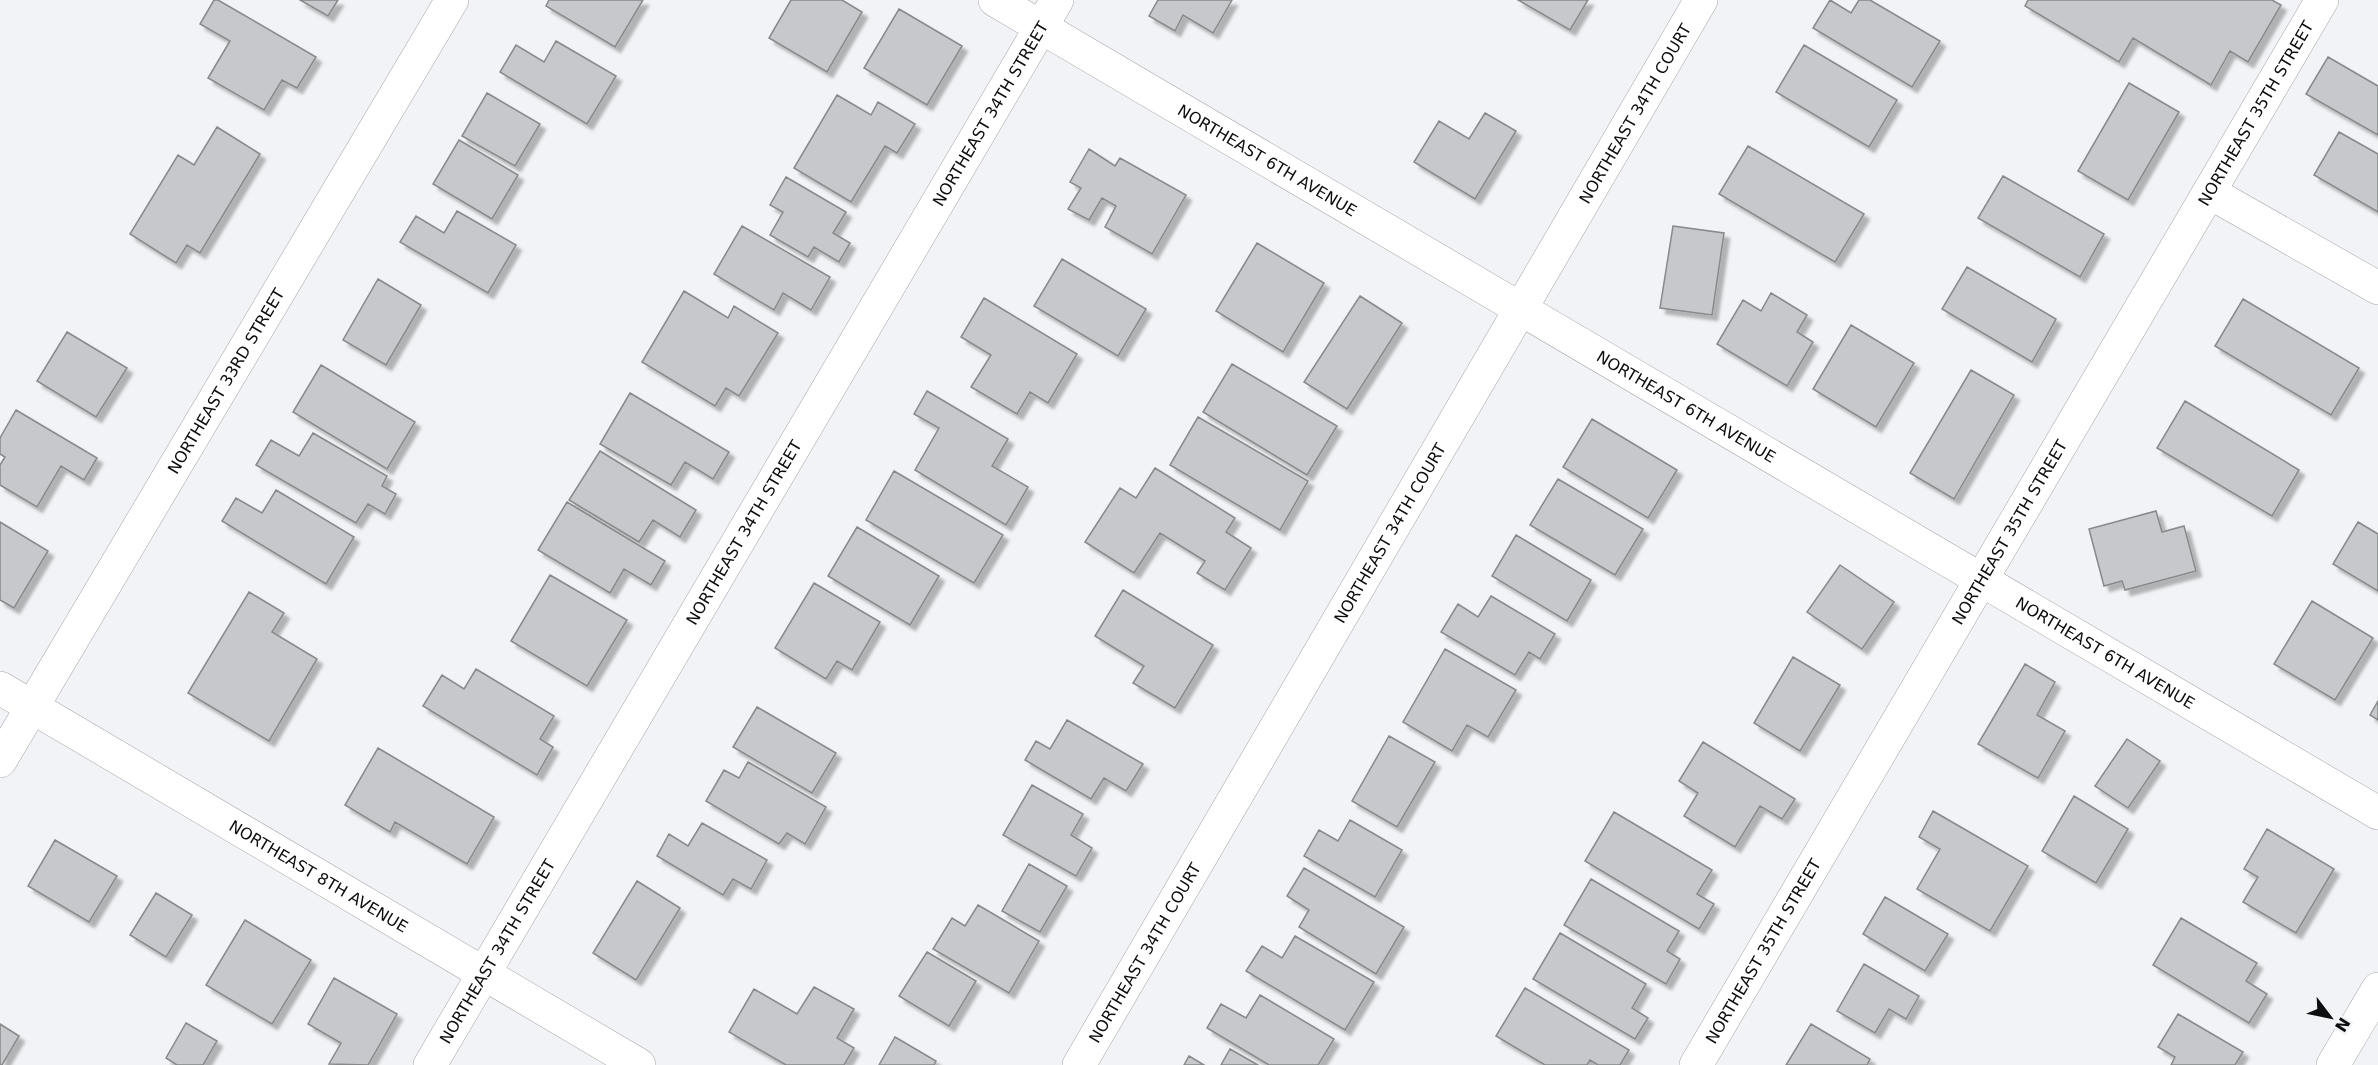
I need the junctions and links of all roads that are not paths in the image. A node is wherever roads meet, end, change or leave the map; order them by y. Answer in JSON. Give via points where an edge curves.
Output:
{"nodes":[{"id":1,"x":452,"y":0,"type":"edge"},
{"id":2,"x":995,"y":0,"type":"edge"},
{"id":3,"x":1701,"y":0,"type":"edge"},
{"id":4,"x":2322,"y":0,"type":"edge"},
{"id":5,"x":1049,"y":13,"type":"edge"},
{"id":6,"x":2209,"y":192,"type":"junction"},
{"id":7,"x":2378,"y":288,"type":"edge"},
{"id":8,"x":1522,"y":310,"type":"junction"},
{"id":9,"x":1981,"y":579,"type":"junction"},
{"id":10,"x":0,"y":688,"type":"edge"},
{"id":11,"x":32,"y":707,"type":"junction"},
{"id":12,"x":0,"y":761,"type":"edge"},
{"id":13,"x":2378,"y":813,"type":"edge"},
{"id":14,"x":483,"y":973,"type":"junction"},
{"id":15,"x":2378,"y":989,"type":"edge"},
{"id":16,"x":430,"y":1065,"type":"edge"},
{"id":17,"x":639,"y":1065,"type":"edge"},
{"id":18,"x":1079,"y":1065,"type":"edge"},
{"id":19,"x":1696,"y":1065,"type":"edge"},
{"id":20,"x":2333,"y":1065,"type":"edge"}],
"edges":[{"from":1,"to":11,"type":"street","name":"NORTHEAST 33RD STREET"},
{"from":2,"to":5,"type":"street","name":"NORTHEAST 6TH AVENUE"},
{"from":3,"to":8,"type":"street","name":"NORTHEAST 34TH COURT"},
{"from":4,"to":6,"type":"street","name":"NORTHEAST 35TH STREET"},
{"from":5,"to":8,"type":"street","name":"NORTHEAST 6TH AVENUE"},
{"from":5,"to":14,"type":"street","name":"NORTHEAST 34TH STREET"},
{"from":6,"to":7,"type":"street"},
{"from":6,"to":9,"type":"street","name":"NORTHEAST 35TH STREET"},
{"from":8,"to":9,"type":"street","name":"NORTHEAST 6TH AVENUE"},
{"from":8,"to":18,"type":"street","name":"NORTHEAST 34TH COURT"},
{"from":9,"to":13,"type":"street","name":"NORTHEAST 6TH AVENUE"},
{"from":9,"to":19,"type":"street","name":"NORTHEAST 35TH STREET"},
{"from":10,"to":11,"type":"street","name":"NORTHEAST 8TH AVENUE"},
{"from":11,"to":12,"type":"street","name":"NORTHEAST 33RD STREET"},
{"from":11,"to":14,"type":"street","name":"NORTHEAST 8TH AVENUE"},
{"from":14,"to":16,"type":"street","name":"NORTHEAST 34TH STREET"},
{"from":14,"to":17,"type":"street","name":"NORTHEAST 8TH AVENUE"},
{"from":15,"to":20,"type":"street"}]}
